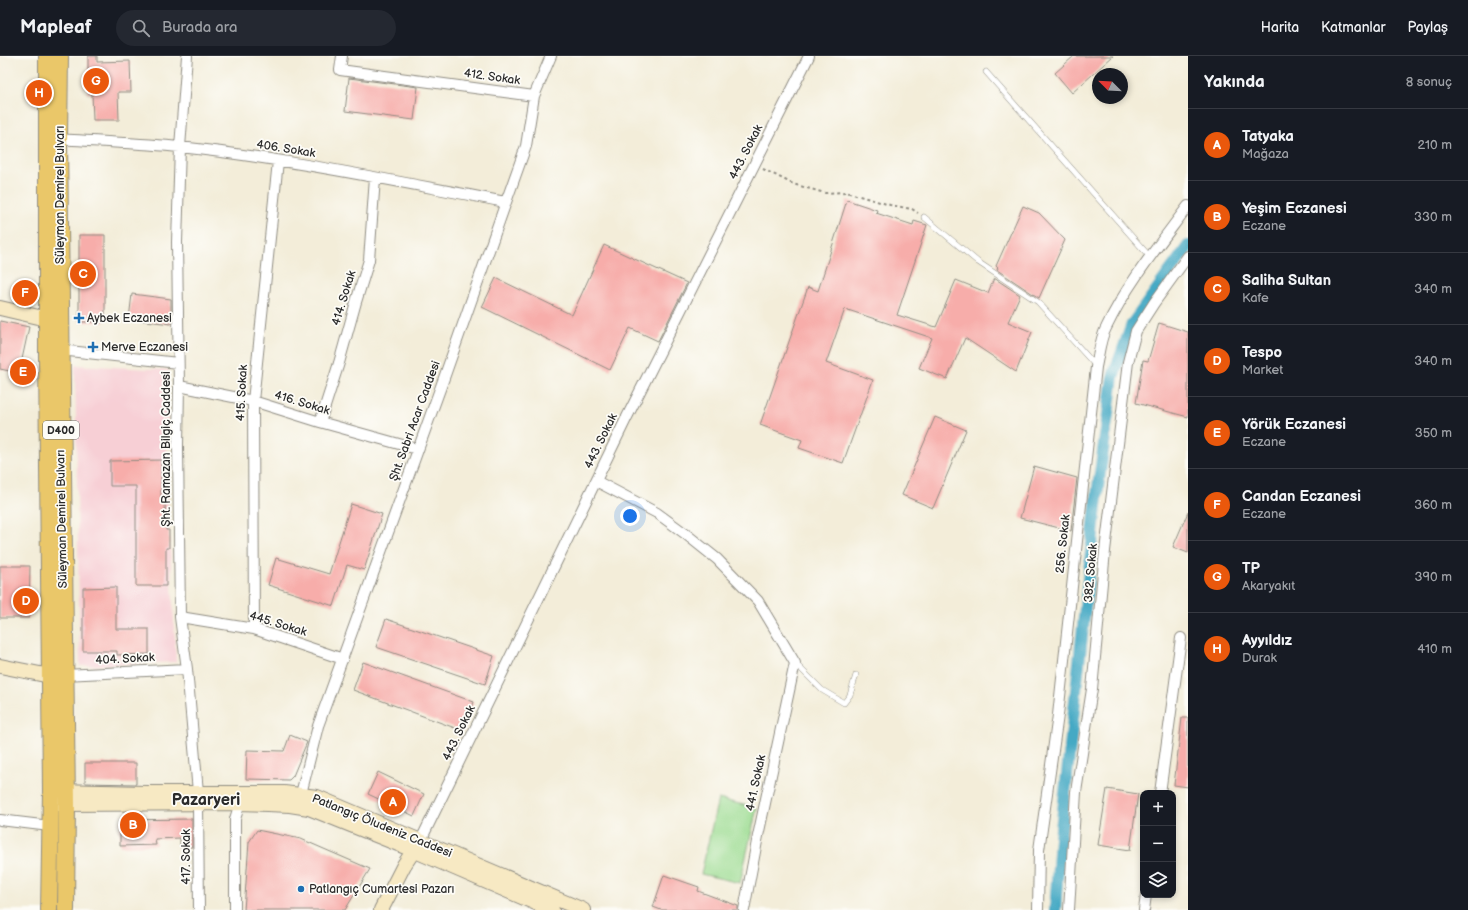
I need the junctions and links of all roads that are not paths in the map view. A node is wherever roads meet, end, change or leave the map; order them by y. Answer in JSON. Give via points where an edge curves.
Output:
{"nodes":[{"id":1,"x":47,"y":56,"type":"edge"},
{"id":2,"x":60,"y":56,"type":"edge"},
{"id":3,"x":187,"y":56,"type":"edge"},
{"id":4,"x":342,"y":56,"type":"edge"},
{"id":5,"x":551,"y":56,"type":"edge"},
{"id":6,"x":809,"y":56,"type":"edge"},
{"id":7,"x":986,"y":72,"type":"dead end"},
{"id":8,"x":534,"y":96,"type":"junction"},
{"id":9,"x":59,"y":139,"type":"junction"},
{"id":10,"x":180,"y":147,"type":"junction"},
{"id":11,"x":278,"y":161,"type":"junction"},
{"id":12,"x":375,"y":178,"type":"junction"},
{"id":13,"x":506,"y":202,"type":"junction"},
{"id":14,"x":1188,"y":206,"type":"edge"},
{"id":15,"x":924,"y":217,"type":"road end"},
{"id":16,"x":1188,"y":256,"type":"edge"},
{"id":17,"x":1150,"y":257,"type":"junction"},
{"id":18,"x":0,"y":308,"type":"edge"},
{"id":19,"x":54,"y":319,"type":"junction"},
{"id":20,"x":60,"y":350,"type":"junction"},
{"id":21,"x":178,"y":363,"type":"junction"},
{"id":22,"x":1096,"y":367,"type":"junction"},
{"id":23,"x":179,"y":386,"type":"junction"},
{"id":24,"x":252,"y":401,"type":"junction"},
{"id":25,"x":320,"y":422,"type":"junction"},
{"id":26,"x":417,"y":449,"type":"junction"},
{"id":27,"x":596,"y":481,"type":"junction"},
{"id":28,"x":180,"y":617,"type":"junction"},
{"id":29,"x":254,"y":629,"type":"junction"},
{"id":30,"x":1181,"y":638,"type":"dead end"},
{"id":31,"x":343,"y":658,"type":"junction"},
{"id":32,"x":795,"y":663,"type":"junction"},
{"id":33,"x":0,"y":666,"type":"edge"},
{"id":34,"x":187,"y":669,"type":"junction"},
{"id":35,"x":856,"y":675,"type":"dead end"},
{"id":36,"x":57,"y":676,"type":"junction"},
{"id":37,"x":1160,"y":790,"type":"edge"},
{"id":38,"x":301,"y":794,"type":"junction"},
{"id":39,"x":59,"y":798,"type":"junction"},
{"id":40,"x":198,"y":798,"type":"junction"},
{"id":41,"x":240,"y":803,"type":"junction"},
{"id":42,"x":0,"y":820,"type":"edge"},
{"id":43,"x":50,"y":826,"type":"junction"},
{"id":44,"x":417,"y":845,"type":"junction"},
{"id":45,"x":1146,"y":898,"type":"edge"},
{"id":46,"x":527,"y":905,"type":"edge"},
{"id":47,"x":49,"y":910,"type":"edge"},
{"id":48,"x":66,"y":910,"type":"edge"},
{"id":49,"x":199,"y":910,"type":"edge"},
{"id":50,"x":235,"y":910,"type":"edge"},
{"id":51,"x":381,"y":910,"type":"edge"},
{"id":52,"x":552,"y":910,"type":"edge"},
{"id":53,"x":583,"y":910,"type":"edge"},
{"id":54,"x":744,"y":910,"type":"edge"},
{"id":55,"x":1038,"y":910,"type":"edge"},
{"id":56,"x":1069,"y":910,"type":"edge"},
{"id":57,"x":1144,"y":910,"type":"edge"}],
"edges":[{"from":1,"to":19,"type":"main road","name":"Süleyman Demirel Bulvarı","number":"D400"},
{"from":2,"to":9,"type":"main road","name":"Süleyman Demirel Bulvarı","number":"D400"},
{"from":3,"to":10,"type":"street","name":"Şht. Ramazan Bilgiç Caddesi"},
{"from":4,"to":8,"type":"street","name":"412. Sokak","via":[[340,70]]},
{"from":5,"to":8,"type":"street","name":"Şht. Sabri Acar Caddesi"},
{"from":6,"to":27,"type":"street","name":"443. Sokak"},
{"from":7,"to":17,"type":"lane"},
{"from":8,"to":13,"type":"street","name":"Şht. Sabri Acar Caddesi","via":[[526,146]]},
{"from":9,"to":10,"type":"street","name":"406. Sokak"},
{"from":9,"to":19,"type":"main road","name":"Süleyman Demirel Bulvarı","number":"D400"},
{"from":10,"to":11,"type":"street","name":"406. Sokak"},
{"from":10,"to":21,"type":"street","name":"Şht. Ramazan Bilgiç Caddesi","via":[[177,242]]},
{"from":11,"to":12,"type":"street","name":"406. Sokak"},
{"from":11,"to":24,"type":"street","name":"415. Sokak"},
{"from":12,"to":13,"type":"street","name":"406. Sokak"},
{"from":12,"to":25,"type":"street","name":"414. Sokak","via":[[369,260]]},
{"from":13,"to":26,"type":"street","name":"Şht. Sabri Acar Caddesi"},
{"from":14,"to":17,"type":"street","name":"256. Sokak"},
{"from":15,"to":22,"type":"lane","via":[[978,262],[1038,302]]},
{"from":16,"to":56,"type":"street","name":"382. Sokak","via":[[1136,331],[1128,362],[1105,550],[1092,689],[1076,792]]},
{"from":17,"to":22,"type":"street","name":"256. Sokak","via":[[1105,329]]},
{"from":18,"to":19,"type":"main road"},
{"from":19,"to":20,"type":"main road","name":"Süleyman Demirel Bulvarı","number":"D400"},
{"from":19,"to":36,"type":"main road","name":"Süleyman Demirel Bulvarı","number":"D400"},
{"from":20,"to":21,"type":"street"},
{"from":20,"to":36,"type":"main road","name":"Süleyman Demirel Bulvarı","number":"D400"},
{"from":21,"to":23,"type":"street","name":"Şht. Ramazan Bilgiç Caddesi"},
{"from":22,"to":55,"type":"street","name":"256. Sokak","via":[[1058,715],[1039,850]]},
{"from":23,"to":24,"type":"street","name":"416. Sokak"},
{"from":23,"to":28,"type":"street","name":"Şht. Ramazan Bilgiç Caddesi"},
{"from":24,"to":25,"type":"street","name":"416. Sokak"},
{"from":24,"to":29,"type":"street","name":"415. Sokak"},
{"from":25,"to":26,"type":"street","name":"416. Sokak"},
{"from":26,"to":31,"type":"street","name":"Şht. Sabri Acar Caddesi"},
{"from":27,"to":32,"type":"street","via":[[657,513],[717,559],[758,601]]},
{"from":27,"to":44,"type":"street","name":"443. Sokak"},
{"from":28,"to":29,"type":"street","name":"445. Sokak"},
{"from":28,"to":34,"type":"street","name":"Şht. Ramazan Bilgiç Caddesi"},
{"from":29,"to":31,"type":"street","name":"445. Sokak"},
{"from":30,"to":37,"type":"street"},
{"from":31,"to":38,"type":"street","name":"Şht. Sabri Acar Caddesi","via":[[318,726]]},
{"from":32,"to":35,"type":"lane","via":[[822,690],[844,703],[850,695]]},
{"from":32,"to":54,"type":"street","name":"441. Sokak"},
{"from":33,"to":36,"type":"main road"},
{"from":34,"to":36,"type":"street","name":"404. Sokak"},
{"from":34,"to":40,"type":"street","name":"Şht. Ramazan Bilgiç Caddesi"},
{"from":36,"to":39,"type":"main road","name":"Süleyman Demirel Bulvarı","number":"D400"},
{"from":38,"to":40,"type":"main road","name":"Patlangıç Öludeniz Caddesi"},
{"from":38,"to":44,"type":"main road","name":"Patlangıç Öludeniz Caddesi","via":[[329,801]]},
{"from":39,"to":40,"type":"main road","name":"Patlangıç Öludeniz Caddesi"},
{"from":39,"to":43,"type":"main road","name":"Süleyman Demirel Bulvarı"},
{"from":39,"to":48,"type":"main road","name":"Süleyman Demirel Bulvarı"},
{"from":40,"to":41,"type":"main road","name":"Patlangıç Öludeniz Caddesi"},
{"from":40,"to":49,"type":"street","name":"417. Sokak"},
{"from":41,"to":44,"type":"main road","name":"Patlangıç Öludeniz Caddesi","via":[[310,808]]},
{"from":41,"to":50,"type":"street","via":[[235,819]]},
{"from":42,"to":43,"type":"street"},
{"from":43,"to":47,"type":"main road","name":"Süleyman Demirel Bulvarı"},
{"from":44,"to":46,"type":"main road","name":"Patlangıç Öludeniz Caddesi"},
{"from":44,"to":51,"type":"main road"},
{"from":44,"to":53,"type":"main road","name":"Patlangıç Öludeniz Caddesi"},
{"from":45,"to":57,"type":"street"},
{"from":46,"to":52,"type":"main road","name":"Patlangıç Öludeniz Caddesi"}]}
